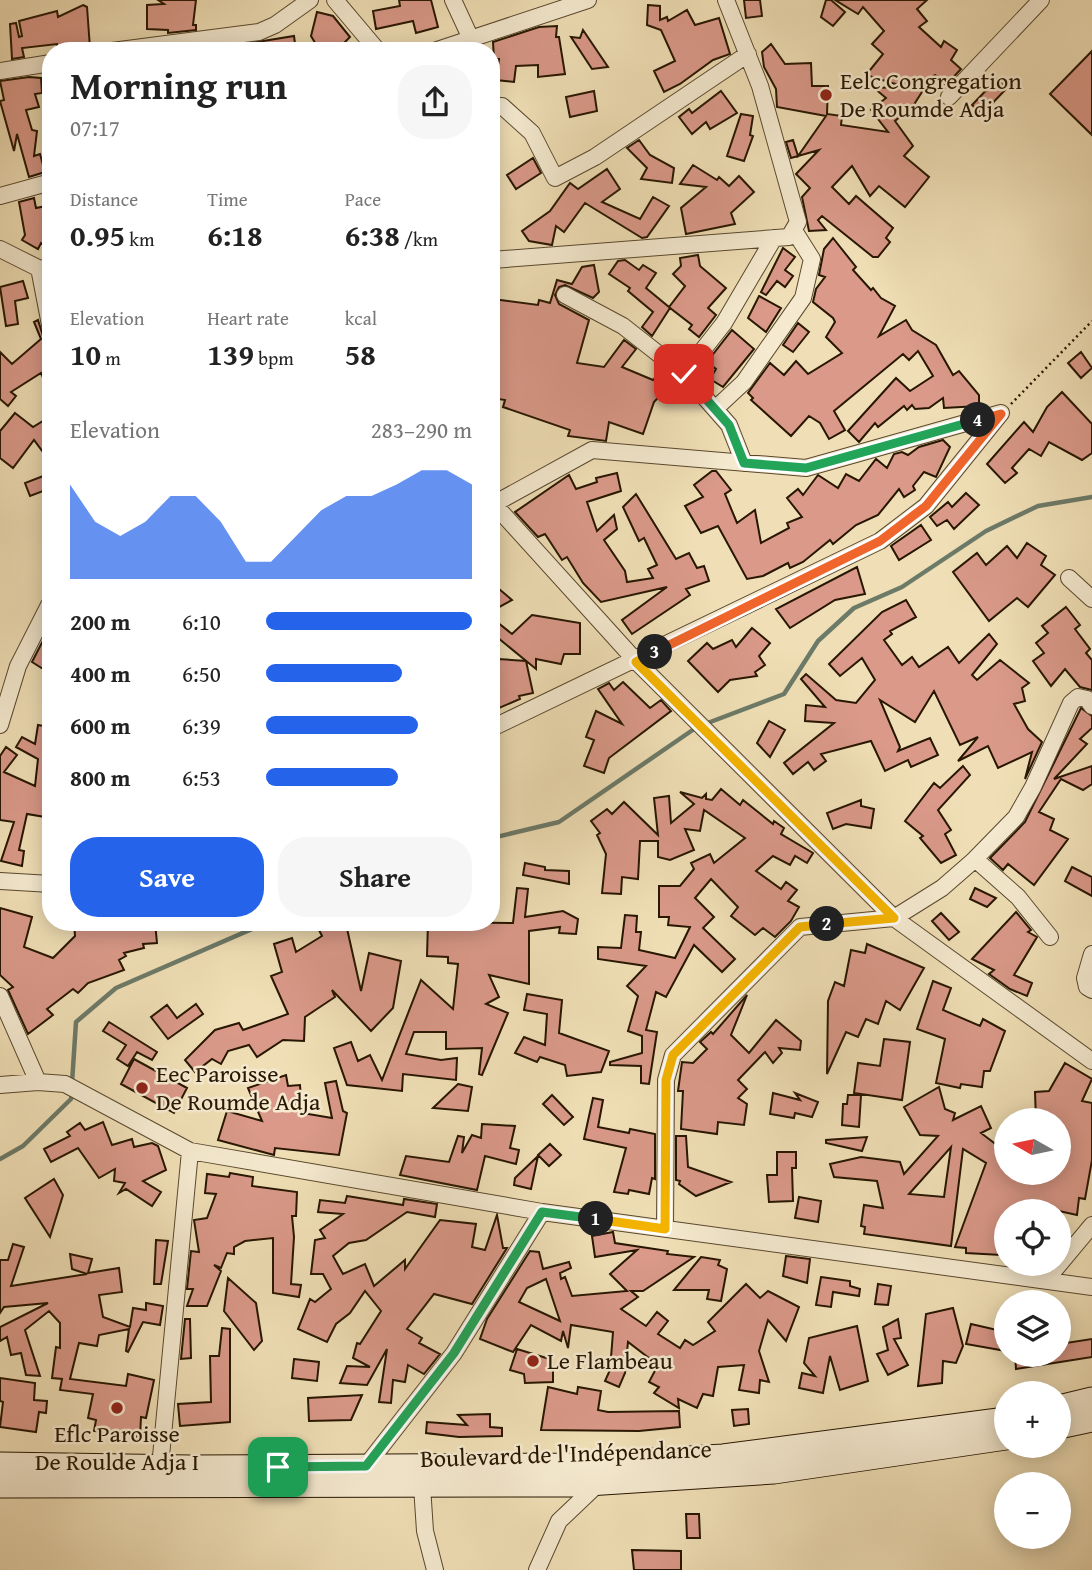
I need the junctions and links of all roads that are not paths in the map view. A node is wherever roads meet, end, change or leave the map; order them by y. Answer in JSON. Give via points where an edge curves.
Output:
{"nodes":[{"id":1,"x":310,"y":0,"type":"edge"},
{"id":2,"x":335,"y":0,"type":"edge"},
{"id":3,"x":453,"y":0,"type":"edge"},
{"id":4,"x":588,"y":0,"type":"edge"},
{"id":5,"x":726,"y":0,"type":"edge"},
{"id":6,"x":1041,"y":0,"type":"edge"},
{"id":7,"x":471,"y":39,"type":"junction"},
{"id":8,"x":182,"y":42,"type":"edge"},
{"id":9,"x":370,"y":42,"type":"edge"},
{"id":10,"x":462,"y":42,"type":"edge"},
{"id":11,"x":748,"y":54,"type":"junction"},
{"id":12,"x":42,"y":64,"type":"edge"},
{"id":13,"x":0,"y":71,"type":"edge"},
{"id":14,"x":949,"y":97,"type":"dead end"},
{"id":15,"x":500,"y":106,"type":"edge"},
{"id":16,"x":42,"y":184,"type":"edge"},
{"id":17,"x":0,"y":196,"type":"edge"},
{"id":18,"x":795,"y":232,"type":"junction"},
{"id":19,"x":774,"y":238,"type":"junction"},
{"id":20,"x":0,"y":249,"type":"edge"},
{"id":21,"x":500,"y":259,"type":"edge"},
{"id":22,"x":42,"y":270,"type":"edge"},
{"id":23,"x":565,"y":295,"type":"dead end"},
{"id":24,"x":684,"y":374,"type":"junction"},
{"id":25,"x":715,"y":409,"type":"junction"},
{"id":26,"x":744,"y":463,"type":"junction"},
{"id":27,"x":500,"y":500,"type":"edge"},
{"id":28,"x":500,"y":513,"type":"edge"},
{"id":29,"x":1069,"y":579,"type":"dead end"},
{"id":30,"x":1092,"y":599,"type":"edge"},
{"id":31,"x":42,"y":620,"type":"edge"},
{"id":32,"x":636,"y":662,"type":"junction"},
{"id":33,"x":1092,"y":706,"type":"edge"},
{"id":34,"x":500,"y":724,"type":"edge"},
{"id":35,"x":0,"y":725,"type":"edge"},
{"id":36,"x":975,"y":859,"type":"junction"},
{"id":37,"x":0,"y":881,"type":"edge"},
{"id":38,"x":42,"y":883,"type":"edge"},
{"id":39,"x":894,"y":918,"type":"junction"},
{"id":40,"x":1050,"y":937,"type":"dead end"},
{"id":41,"x":1092,"y":954,"type":"edge"},
{"id":42,"x":1092,"y":990,"type":"edge"},
{"id":43,"x":0,"y":996,"type":"edge"},
{"id":44,"x":1092,"y":1061,"type":"edge"},
{"id":45,"x":38,"y":1082,"type":"junction"},
{"id":46,"x":0,"y":1085,"type":"edge"},
{"id":47,"x":190,"y":1151,"type":"junction"},
{"id":48,"x":542,"y":1212,"type":"junction"},
{"id":49,"x":1092,"y":1225,"type":"edge"},
{"id":50,"x":665,"y":1229,"type":"junction"},
{"id":51,"x":1048,"y":1279,"type":"junction"},
{"id":52,"x":1092,"y":1287,"type":"edge"},
{"id":53,"x":1092,"y":1399,"type":"edge"},
{"id":54,"x":1071,"y":1404,"type":"edge"},
{"id":55,"x":1092,"y":1420,"type":"edge"},
{"id":56,"x":994,"y":1421,"type":"edge"},
{"id":57,"x":1071,"y":1424,"type":"edge"},
{"id":58,"x":994,"y":1440,"type":"edge"},
{"id":59,"x":0,"y":1464,"type":"edge"},
{"id":60,"x":366,"y":1466,"type":"junction"},
{"id":61,"x":160,"y":1467,"type":"junction"},
{"id":62,"x":599,"y":1483,"type":"junction"},
{"id":63,"x":0,"y":1486,"type":"edge"},
{"id":64,"x":422,"y":1486,"type":"junction"},
{"id":65,"x":435,"y":1570,"type":"edge"},
{"id":66,"x":537,"y":1570,"type":"edge"}],
"edges":[{"from":1,"to":8,"type":"street","via":[[260,32]]},
{"from":2,"to":9,"type":"street"},
{"from":3,"to":7,"type":"street"},
{"from":4,"to":7,"type":"street"},
{"from":5,"to":11,"type":"street"},
{"from":6,"to":14,"type":"street"},
{"from":7,"to":10,"type":"street"},
{"from":11,"to":15,"type":"street","via":[[596,158],[555,178],[532,133]]},
{"from":11,"to":18,"type":"street","via":[[798,222]]},
{"from":12,"to":13,"type":"street"},
{"from":16,"to":17,"type":"street"},
{"from":18,"to":19,"type":"street"},
{"from":18,"to":25,"type":"street","via":[[812,259],[803,298],[744,382]]},
{"from":19,"to":21,"type":"street"},
{"from":19,"to":24,"type":"street","via":[[724,323]]},
{"from":20,"to":22,"type":"street"},
{"from":23,"to":24,"type":"street","via":[[623,326]]},
{"from":24,"to":25,"type":"street"},
{"from":25,"to":26,"type":"street","via":[[729,425]]},
{"from":26,"to":27,"type":"street","via":[[592,450]]},
{"from":26,"to":32,"type":"street","via":[[806,468],[1001,414],[926,506],[880,541]]},
{"from":28,"to":32,"type":"street"},
{"from":29,"to":30,"type":"street"},
{"from":31,"to":35,"type":"street","via":[[18,666]]},
{"from":32,"to":34,"type":"street"},
{"from":32,"to":39,"type":"street"},
{"from":33,"to":36,"type":"street","via":[[1078,697],[1071,703],[1016,817]]},
{"from":36,"to":39,"type":"street","via":[[942,888]]},
{"from":36,"to":40,"type":"street","via":[[1018,897]]},
{"from":37,"to":38,"type":"street"},
{"from":39,"to":44,"type":"street"},
{"from":39,"to":50,"type":"street","via":[[800,927],[673,1055],[666,1080]]},
{"from":41,"to":42,"type":"street","via":[[1085,978]]},
{"from":43,"to":45,"type":"street"},
{"from":45,"to":46,"type":"street"},
{"from":45,"to":47,"type":"street","via":[[65,1084]]},
{"from":47,"to":48,"type":"street"},
{"from":47,"to":61,"type":"street"},
{"from":48,"to":50,"type":"street"},
{"from":48,"to":60,"type":"street","via":[[454,1353]]},
{"from":49,"to":51,"type":"street"},
{"from":50,"to":51,"type":"street"},
{"from":51,"to":52,"type":"street"},
{"from":53,"to":54,"type":"main road"},
{"from":55,"to":57,"type":"main road"},
{"from":56,"to":60,"type":"main road","name":"Boulevard de l'Indépendance","via":[[723,1456],[572,1465]]},
{"from":58,"to":62,"type":"main road","name":"Boulevard de l'Indépendance","via":[[774,1472]]},
{"from":59,"to":61,"type":"main road","name":"Boulevard de l'Indépendance"},
{"from":60,"to":61,"type":"main road","name":"Boulevard de l'Indépendance"},
{"from":62,"to":64,"type":"main road","name":"Boulevard de l'Indépendance"},
{"from":62,"to":66,"type":"street","via":[[559,1521]]},
{"from":63,"to":64,"type":"main road","name":"Boulevard de l'Indépendance"},
{"from":64,"to":65,"type":"street","via":[[425,1531]]}]}
